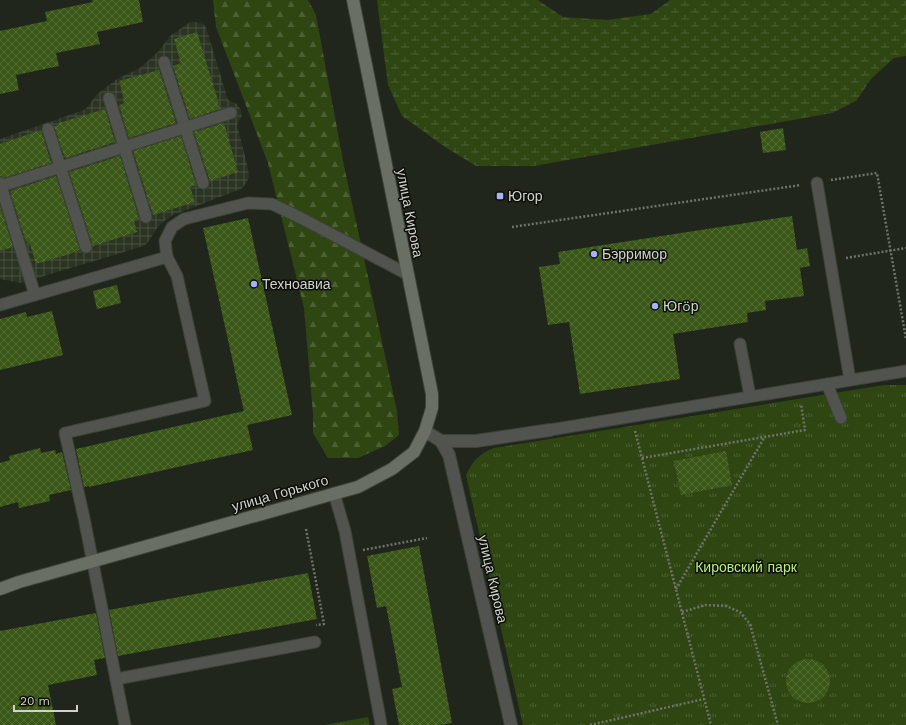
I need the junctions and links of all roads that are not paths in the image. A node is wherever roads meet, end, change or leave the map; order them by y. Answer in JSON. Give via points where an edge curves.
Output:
{"nodes":[{"id":1,"x":353,"y":0,"type":"edge"},
{"id":2,"x":164,"y":62,"type":"dead end"},
{"id":3,"x":109,"y":98,"type":"dead end"},
{"id":4,"x":230,"y":113,"type":"dead end"},
{"id":5,"x":185,"y":127,"type":"junction"},
{"id":6,"x":48,"y":129,"type":"dead end"},
{"id":7,"x":124,"y":147,"type":"junction"},
{"id":8,"x":60,"y":167,"type":"junction"},
{"id":9,"x":203,"y":183,"type":"dead end"},
{"id":10,"x":817,"y":183,"type":"road end"},
{"id":11,"x":0,"y":185,"type":"edge"},
{"id":12,"x":146,"y":217,"type":"dead end"},
{"id":13,"x":86,"y":247,"type":"dead end"},
{"id":14,"x":166,"y":257,"type":"junction"},
{"id":15,"x":407,"y":274,"type":"junction"},
{"id":16,"x":35,"y":295,"type":"junction"},
{"id":17,"x":0,"y":305,"type":"edge"},
{"id":18,"x":740,"y":344,"type":"dead end"},
{"id":19,"x":906,"y":371,"type":"edge"},
{"id":20,"x":850,"y":380,"type":"junction"},
{"id":21,"x":827,"y":384,"type":"junction"},
{"id":22,"x":750,"y":396,"type":"junction"},
{"id":23,"x":841,"y":418,"type":"dead end"},
{"id":24,"x":550,"y":430,"type":"joint"},
{"id":25,"x":424,"y":431,"type":"junction"},
{"id":26,"x":441,"y":441,"type":"junction"},
{"id":27,"x":334,"y":494,"type":"junction"},
{"id":28,"x":93,"y":561,"type":"junction"},
{"id":29,"x":0,"y":589,"type":"edge"},
{"id":30,"x":315,"y":642,"type":"dead end"},
{"id":31,"x":116,"y":679,"type":"junction"},
{"id":32,"x":381,"y":724,"type":"dead end"},
{"id":33,"x":125,"y":725,"type":"edge"},
{"id":34,"x":511,"y":725,"type":"edge"}],
"edges":[{"from":1,"to":15,"type":"street","name":"улица Кирова"},
{"from":2,"to":5,"type":"lane"},
{"from":3,"to":7,"type":"lane"},
{"from":4,"to":5,"type":"lane"},
{"from":5,"to":7,"type":"lane"},
{"from":5,"to":9,"type":"lane"},
{"from":6,"to":8,"type":"lane"},
{"from":7,"to":8,"type":"lane"},
{"from":7,"to":12,"type":"lane"},
{"from":8,"to":11,"type":"lane"},
{"from":8,"to":13,"type":"lane"},
{"from":10,"to":20,"type":"lane"},
{"from":11,"to":16,"type":"lane"},
{"from":14,"to":15,"type":"lane","via":[[164,241],[172,227],[184,219],[248,203],[272,204]]},
{"from":14,"to":16,"type":"lane"},
{"from":14,"to":28,"type":"lane","via":[[176,276],[205,402],[65,433]]},
{"from":15,"to":25,"type":"street","name":"улица Кирова","via":[[432,394],[432,408]]},
{"from":16,"to":17,"type":"lane"},
{"from":18,"to":22,"type":"lane"},
{"from":19,"to":20,"type":"lane"},
{"from":20,"to":21,"type":"lane"},
{"from":21,"to":22,"type":"lane"},
{"from":21,"to":23,"type":"lane"},
{"from":22,"to":24,"type":"lane"},
{"from":24,"to":26,"type":"street","via":[[476,441]]},
{"from":25,"to":26,"type":"street"},
{"from":25,"to":27,"type":"street","name":"улица Горького","via":[[414,452],[392,469],[358,487]]},
{"from":26,"to":34,"type":"street","name":"улица Кирова","via":[[449,455]]},
{"from":27,"to":28,"type":"street","name":"улица Горького"},
{"from":27,"to":32,"type":"lane","via":[[345,531]]},
{"from":28,"to":29,"type":"street","name":"улица Горького"},
{"from":28,"to":31,"type":"lane"},
{"from":30,"to":31,"type":"lane"},
{"from":31,"to":33,"type":"lane"}]}
